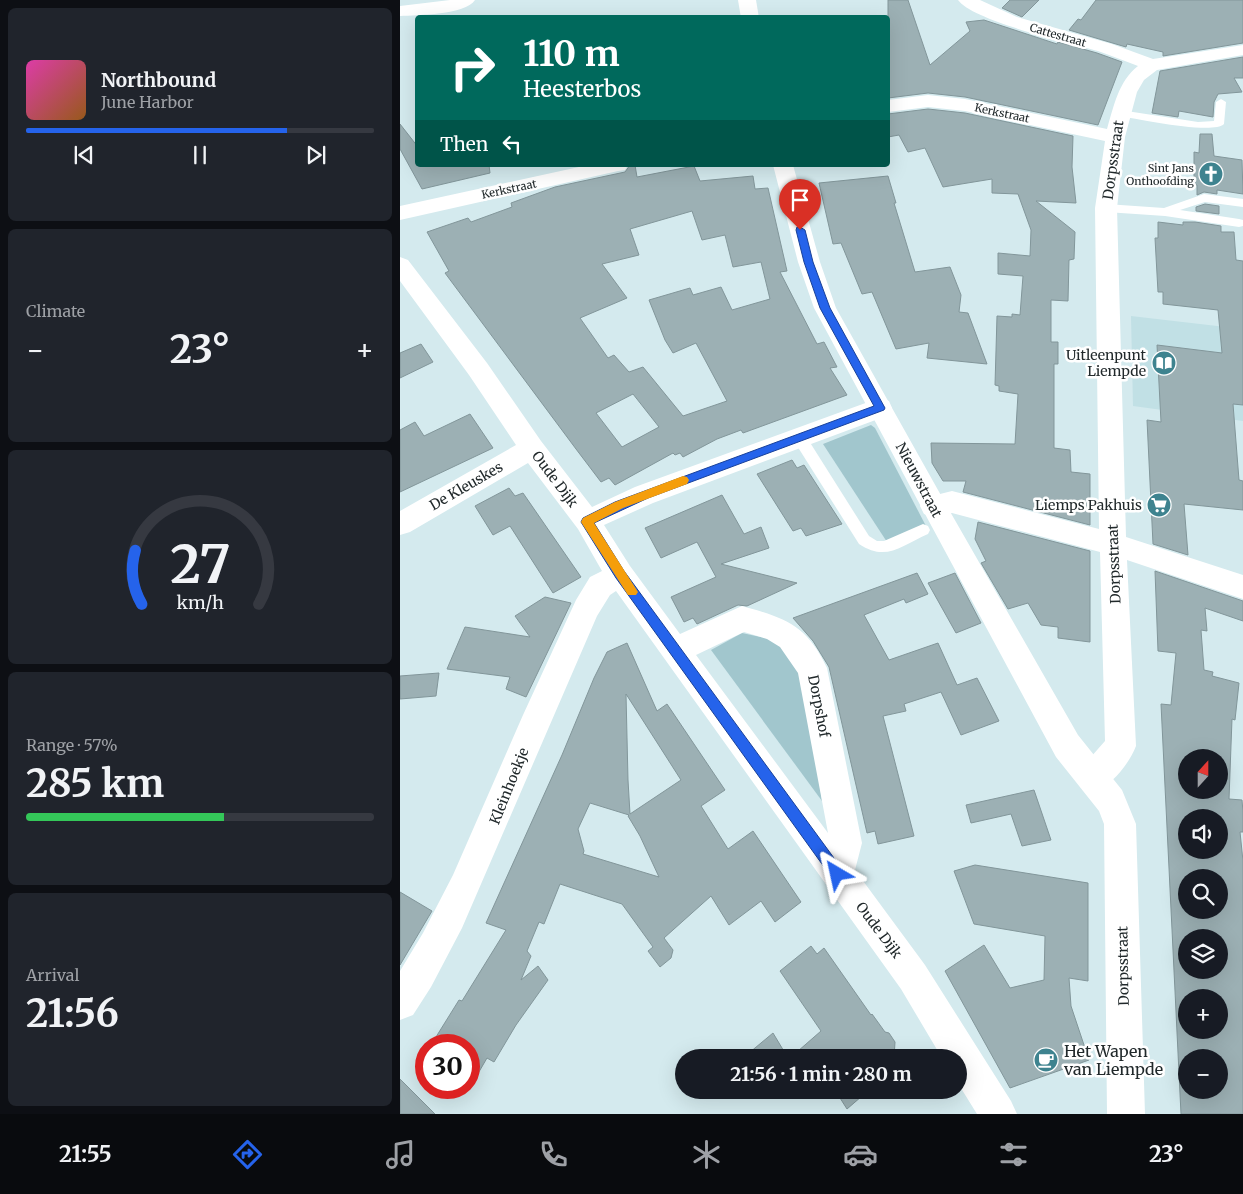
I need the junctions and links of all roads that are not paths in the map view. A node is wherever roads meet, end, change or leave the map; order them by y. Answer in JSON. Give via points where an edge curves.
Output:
{"nodes":[{"id":1,"x":466,"y":0,"type":"edge"},
{"id":2,"x":747,"y":0,"type":"edge"},
{"id":3,"x":967,"y":0,"type":"edge"},
{"id":4,"x":400,"y":11,"type":"edge"},
{"id":5,"x":750,"y":15,"type":"edge"},
{"id":6,"x":1243,"y":50,"type":"edge"},
{"id":7,"x":1151,"y":65,"type":"junction"},
{"id":8,"x":1221,"y":102,"type":"dead end"},
{"id":9,"x":890,"y":106,"type":"edge"},
{"id":10,"x":1117,"y":125,"type":"junction"},
{"id":11,"x":609,"y":167,"type":"edge"},
{"id":12,"x":784,"y":167,"type":"edge"},
{"id":13,"x":1243,"y":203,"type":"edge"},
{"id":14,"x":1106,"y":208,"type":"junction"},
{"id":15,"x":1165,"y":212,"type":"junction"},
{"id":16,"x":400,"y":213,"type":"edge"},
{"id":17,"x":1239,"y":223,"type":"dead end"},
{"id":18,"x":400,"y":265,"type":"edge"},
{"id":19,"x":880,"y":408,"type":"junction"},
{"id":20,"x":799,"y":437,"type":"junction"},
{"id":21,"x":532,"y":448,"type":"junction"},
{"id":22,"x":933,"y":506,"type":"junction"},
{"id":23,"x":587,"y":522,"type":"junction"},
{"id":24,"x":400,"y":524,"type":"edge"},
{"id":25,"x":923,"y":530,"type":"dead end"},
{"id":26,"x":1113,"y":544,"type":"junction"},
{"id":27,"x":620,"y":575,"type":"junction"},
{"id":28,"x":1243,"y":587,"type":"edge"},
{"id":29,"x":675,"y":651,"type":"junction"},
{"id":30,"x":1094,"y":777,"type":"junction"},
{"id":31,"x":837,"y":874,"type":"junction"},
{"id":32,"x":400,"y":1002,"type":"edge"},
{"id":33,"x":998,"y":1114,"type":"edge"},
{"id":34,"x":1126,"y":1114,"type":"edge"}],
"edges":[{"from":1,"to":4,"type":"street","via":[[450,6]]},
{"from":2,"to":5,"type":"street"},
{"from":3,"to":7,"type":"street","name":"Cattestraat","via":[[984,10],[1033,28],[1130,55]]},
{"from":6,"to":7,"type":"street"},
{"from":7,"to":10,"type":"street","name":"Dorpsstraat","via":[[1137,76],[1127,92]]},
{"from":8,"to":10,"type":"lane","via":[[1219,124]]},
{"from":9,"to":10,"type":"street","name":"Kerkstraat","via":[[928,102],[965,105]]},
{"from":10,"to":14,"type":"street","name":"Dorpsstraat"},
{"from":11,"to":16,"type":"street","name":"Kerkstraat"},
{"from":12,"to":19,"type":"street","name":"Nieuwstraat","via":[[825,308]]},
{"from":13,"to":15,"type":"lane","via":[[1204,198]]},
{"from":14,"to":15,"type":"lane"},
{"from":14,"to":26,"type":"street","name":"Dorpsstraat"},
{"from":15,"to":17,"type":"lane"},
{"from":18,"to":21,"type":"street","name":"Oude Dijk"},
{"from":19,"to":20,"type":"street"},
{"from":19,"to":22,"type":"street","name":"Nieuwstraat"},
{"from":20,"to":23,"type":"street","via":[[619,505]]},
{"from":20,"to":25,"type":"lane","via":[[864,540],[875,548],[885,547]]},
{"from":21,"to":23,"type":"street","name":"Oude Dijk"},
{"from":21,"to":24,"type":"street","name":"De Kleuskes"},
{"from":22,"to":26,"type":"street","via":[[952,502]]},
{"from":22,"to":30,"type":"street","name":"Nieuwstraat","via":[[1067,746]]},
{"from":23,"to":27,"type":"street","name":"Oude Dijk"},
{"from":26,"to":28,"type":"street"},
{"from":26,"to":30,"type":"street","name":"Dorpsstraat","via":[[1121,746]]},
{"from":27,"to":29,"type":"street","name":"Oude Dijk"},
{"from":27,"to":32,"type":"street","name":"Kleinhoekje","via":[[600,586],[586,609],[483,850],[449,918]]},
{"from":29,"to":31,"type":"street","name":"Oude Dijk"},
{"from":29,"to":31,"type":"street","name":"Dorpshof","via":[[742,619],[775,628],[790,638],[812,668],[846,843]]},
{"from":30,"to":34,"type":"street","name":"Dorpsstraat","via":[[1111,801],[1120,824]]},
{"from":31,"to":33,"type":"street","name":"Oude Dijk","via":[[913,977]]}]}
